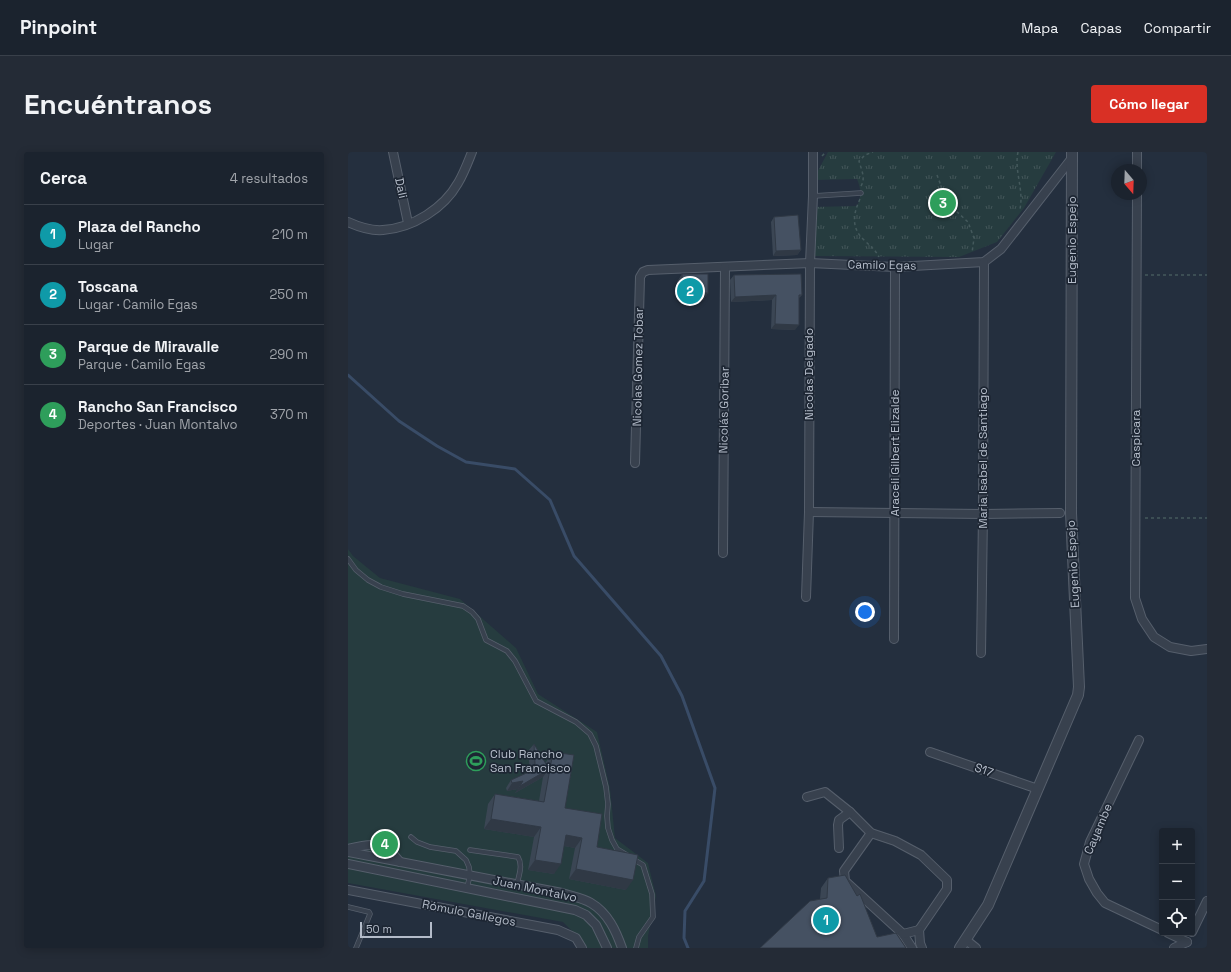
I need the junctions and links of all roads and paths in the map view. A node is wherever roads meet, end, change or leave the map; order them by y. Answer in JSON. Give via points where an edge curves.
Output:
{"nodes":[{"id":1,"x":393,"y":152,"type":"edge"},
{"id":2,"x":472,"y":152,"type":"edge"},
{"id":3,"x":812,"y":152,"type":"edge"},
{"id":4,"x":874,"y":152,"type":"edge"},
{"id":5,"x":1018,"y":152,"type":"edge"},
{"id":6,"x":1137,"y":152,"type":"edge"},
{"id":7,"x":1072,"y":155,"type":"edge"},
{"id":8,"x":1137,"y":164,"type":"edge"},
{"id":9,"x":937,"y":175,"type":"dead end"},
{"id":10,"x":861,"y":193,"type":"junction"},
{"id":11,"x":812,"y":196,"type":"junction"},
{"id":12,"x":1137,"y":200,"type":"edge"},
{"id":13,"x":348,"y":222,"type":"edge"},
{"id":14,"x":1022,"y":222,"type":"junction"},
{"id":15,"x":408,"y":224,"type":"junction"},
{"id":16,"x":879,"y":257,"type":"dead end"},
{"id":17,"x":984,"y":262,"type":"junction"},
{"id":18,"x":810,"y":263,"type":"junction"},
{"id":19,"x":970,"y":263,"type":"junction"},
{"id":20,"x":725,"y":267,"type":"junction"},
{"id":21,"x":895,"y":267,"type":"junction"},
{"id":22,"x":643,"y":272,"type":"joint"},
{"id":23,"x":1207,"y":275,"type":"edge"},
{"id":24,"x":1137,"y":276,"type":"junction"},
{"id":25,"x":636,"y":463,"type":"dead end"},
{"id":26,"x":809,"y":512,"type":"junction"},
{"id":27,"x":895,"y":513,"type":"junction"},
{"id":28,"x":1060,"y":513,"type":"dead end"},
{"id":29,"x":983,"y":514,"type":"junction"},
{"id":30,"x":1136,"y":518,"type":"junction"},
{"id":31,"x":1207,"y":518,"type":"edge"},
{"id":32,"x":723,"y":553,"type":"dead end"},
{"id":33,"x":348,"y":559,"type":"edge"},
{"id":34,"x":806,"y":597,"type":"dead end"},
{"id":35,"x":894,"y":639,"type":"dead end"},
{"id":36,"x":1207,"y":649,"type":"edge"},
{"id":37,"x":981,"y":653,"type":"dead end"},
{"id":38,"x":1139,"y":740,"type":"dead end"},
{"id":39,"x":930,"y":752,"type":"dead end"},
{"id":40,"x":1038,"y":789,"type":"junction"},
{"id":41,"x":807,"y":797,"type":"dead end"},
{"id":42,"x":850,"y":812,"type":"junction"},
{"id":43,"x":871,"y":833,"type":"junction"},
{"id":44,"x":411,"y":837,"type":"dead end"},
{"id":45,"x":839,"y":848,"type":"dead end"},
{"id":46,"x":470,"y":850,"type":"dead end"},
{"id":47,"x":348,"y":851,"type":"edge"},
{"id":48,"x":400,"y":862,"type":"junction"},
{"id":49,"x":348,"y":864,"type":"edge"},
{"id":50,"x":470,"y":875,"type":"junction"},
{"id":51,"x":517,"y":884,"type":"junction"},
{"id":52,"x":467,"y":888,"type":"junction"},
{"id":53,"x":348,"y":890,"type":"edge"},
{"id":54,"x":1207,"y":901,"type":"edge"},
{"id":55,"x":348,"y":907,"type":"edge"},
{"id":56,"x":1195,"y":927,"type":"edge"},
{"id":57,"x":1159,"y":929,"type":"edge"},
{"id":58,"x":918,"y":930,"type":"junction"},
{"id":59,"x":903,"y":934,"type":"junction"},
{"id":60,"x":1173,"y":936,"type":"edge"},
{"id":61,"x":963,"y":944,"type":"edge"},
{"id":62,"x":1187,"y":945,"type":"edge"},
{"id":63,"x":356,"y":948,"type":"edge"},
{"id":64,"x":582,"y":948,"type":"edge"},
{"id":65,"x":607,"y":948,"type":"edge"},
{"id":66,"x":622,"y":948,"type":"edge"},
{"id":67,"x":636,"y":948,"type":"edge"},
{"id":68,"x":912,"y":948,"type":"edge"},
{"id":69,"x":922,"y":948,"type":"edge"},
{"id":70,"x":976,"y":948,"type":"edge"},
{"id":71,"x":1174,"y":948,"type":"edge"}],
"edges":[{"from":1,"to":15,"type":"street","name":"Dali"},
{"from":2,"to":15,"type":"street","via":[[449,196],[424,217]]},
{"from":3,"to":11,"type":"street","name":"Nicolas Delgado"},
{"from":4,"to":10,"type":"path","via":[[865,155],[859,161],[863,176]]},
{"from":5,"to":14,"type":"path","via":[[1016,161],[1022,200],[1018,215]]},
{"from":6,"to":8,"type":"street"},
{"from":7,"to":14,"type":"street"},
{"from":7,"to":40,"type":"street","name":"Eugenio Espejo","via":[[1071,513],[1079,687],[1078,695]]},
{"from":9,"to":19,"type":"path","via":[[944,194],[955,210],[968,222],[974,238]]},
{"from":10,"to":11,"type":"lane"},
{"from":10,"to":16,"type":"path","via":[[854,215],[854,225],[858,235]]},
{"from":11,"to":18,"type":"street","name":"Nicolas Delgado"},
{"from":12,"to":24,"type":"street","name":"Caspicara"},
{"from":13,"to":15,"type":"street","via":[[373,230]]},
{"from":14,"to":17,"type":"street","via":[[1001,249]]},
{"from":17,"to":19,"type":"street","name":"Camilo Egas"},
{"from":17,"to":29,"type":"street","name":"Maria Isabel de Santiago"},
{"from":18,"to":20,"type":"street","name":"Camilo Egas"},
{"from":18,"to":21,"type":"street","name":"Camilo Egas"},
{"from":18,"to":26,"type":"street","name":"Nicolas Delgado"},
{"from":19,"to":21,"type":"street","name":"Camilo Egas"},
{"from":20,"to":22,"type":"street","name":"Camilo Egas"},
{"from":20,"to":32,"type":"street","name":"Nicolás Goribar"},
{"from":21,"to":27,"type":"street","name":"Araceli Gilbert Elizalde"},
{"from":22,"to":25,"type":"street","name":"Nicolas Gomez Tobar","via":[[640,277]]},
{"from":23,"to":24,"type":"path"},
{"from":24,"to":30,"type":"street","name":"Caspicara"},
{"from":26,"to":27,"type":"street"},
{"from":26,"to":34,"type":"street","name":"Nicolas Delgado"},
{"from":27,"to":29,"type":"street"},
{"from":27,"to":35,"type":"street","name":"Araceli Gilbert Elizalde"},
{"from":28,"to":29,"type":"street"},
{"from":29,"to":37,"type":"street","name":"Maria Isabel de Santiago"},
{"from":30,"to":31,"type":"path"},
{"from":30,"to":36,"type":"street","name":"Caspicara","via":[[1135,598],[1142,620],[1154,637],[1170,647],[1191,652]]},
{"from":33,"to":67,"type":"lane","via":[[356,570],[381,587],[402,594],[463,606],[472,612],[478,619],[486,640],[507,651],[515,661],[536,701],[576,722],[590,734],[596,746],[606,787],[608,828],[612,840],[617,848],[643,865],[652,894],[653,917],[639,937]]},
{"from":38,"to":57,"type":"street","name":"Cayambe","via":[[1090,842],[1084,864],[1089,879],[1105,903]]},
{"from":39,"to":40,"type":"street","name":"S17"},
{"from":40,"to":61,"type":"street","name":"Eugenio Espejo","via":[[988,905]]},
{"from":41,"to":42,"type":"street","via":[[825,792]]},
{"from":42,"to":43,"type":"street"},
{"from":42,"to":45,"type":"street","via":[[839,820]]},
{"from":43,"to":58,"type":"street","via":[[895,841],[921,855],[947,880],[947,889]]},
{"from":43,"to":59,"type":"street","via":[[844,871],[845,881]]},
{"from":44,"to":50,"type":"lane","via":[[430,847],[456,851],[466,860]]},
{"from":46,"to":51,"type":"lane","via":[[518,857],[520,865]]},
{"from":47,"to":48,"type":"street","name":"Juan Montalvo"},
{"from":47,"to":48,"type":"street","via":[[364,845],[381,846],[390,850]]},
{"from":48,"to":50,"type":"street","name":"Juan Montalvo"},
{"from":49,"to":52,"type":"street","name":"Juan Montalvo"},
{"from":50,"to":51,"type":"street","name":"Juan Montalvo"},
{"from":50,"to":52,"type":"lane"},
{"from":51,"to":66,"type":"street","name":"Juan Montalvo","via":[[591,902],[605,914],[615,929]]},
{"from":52,"to":65,"type":"street","name":"Juan Montalvo","via":[[575,910],[586,915],[596,925]]},
{"from":53,"to":64,"type":"street","name":"Rómulo Gallegos","via":[[558,930],[576,938]]},
{"from":54,"to":56,"type":"street"},
{"from":55,"to":63,"type":"lane","via":[[370,914]]},
{"from":58,"to":59,"type":"street"},
{"from":58,"to":69,"type":"street"},
{"from":59,"to":68,"type":"street"},
{"from":60,"to":62,"type":"street"},
{"from":61,"to":70,"type":"street"},
{"from":62,"to":71,"type":"street"}]}
